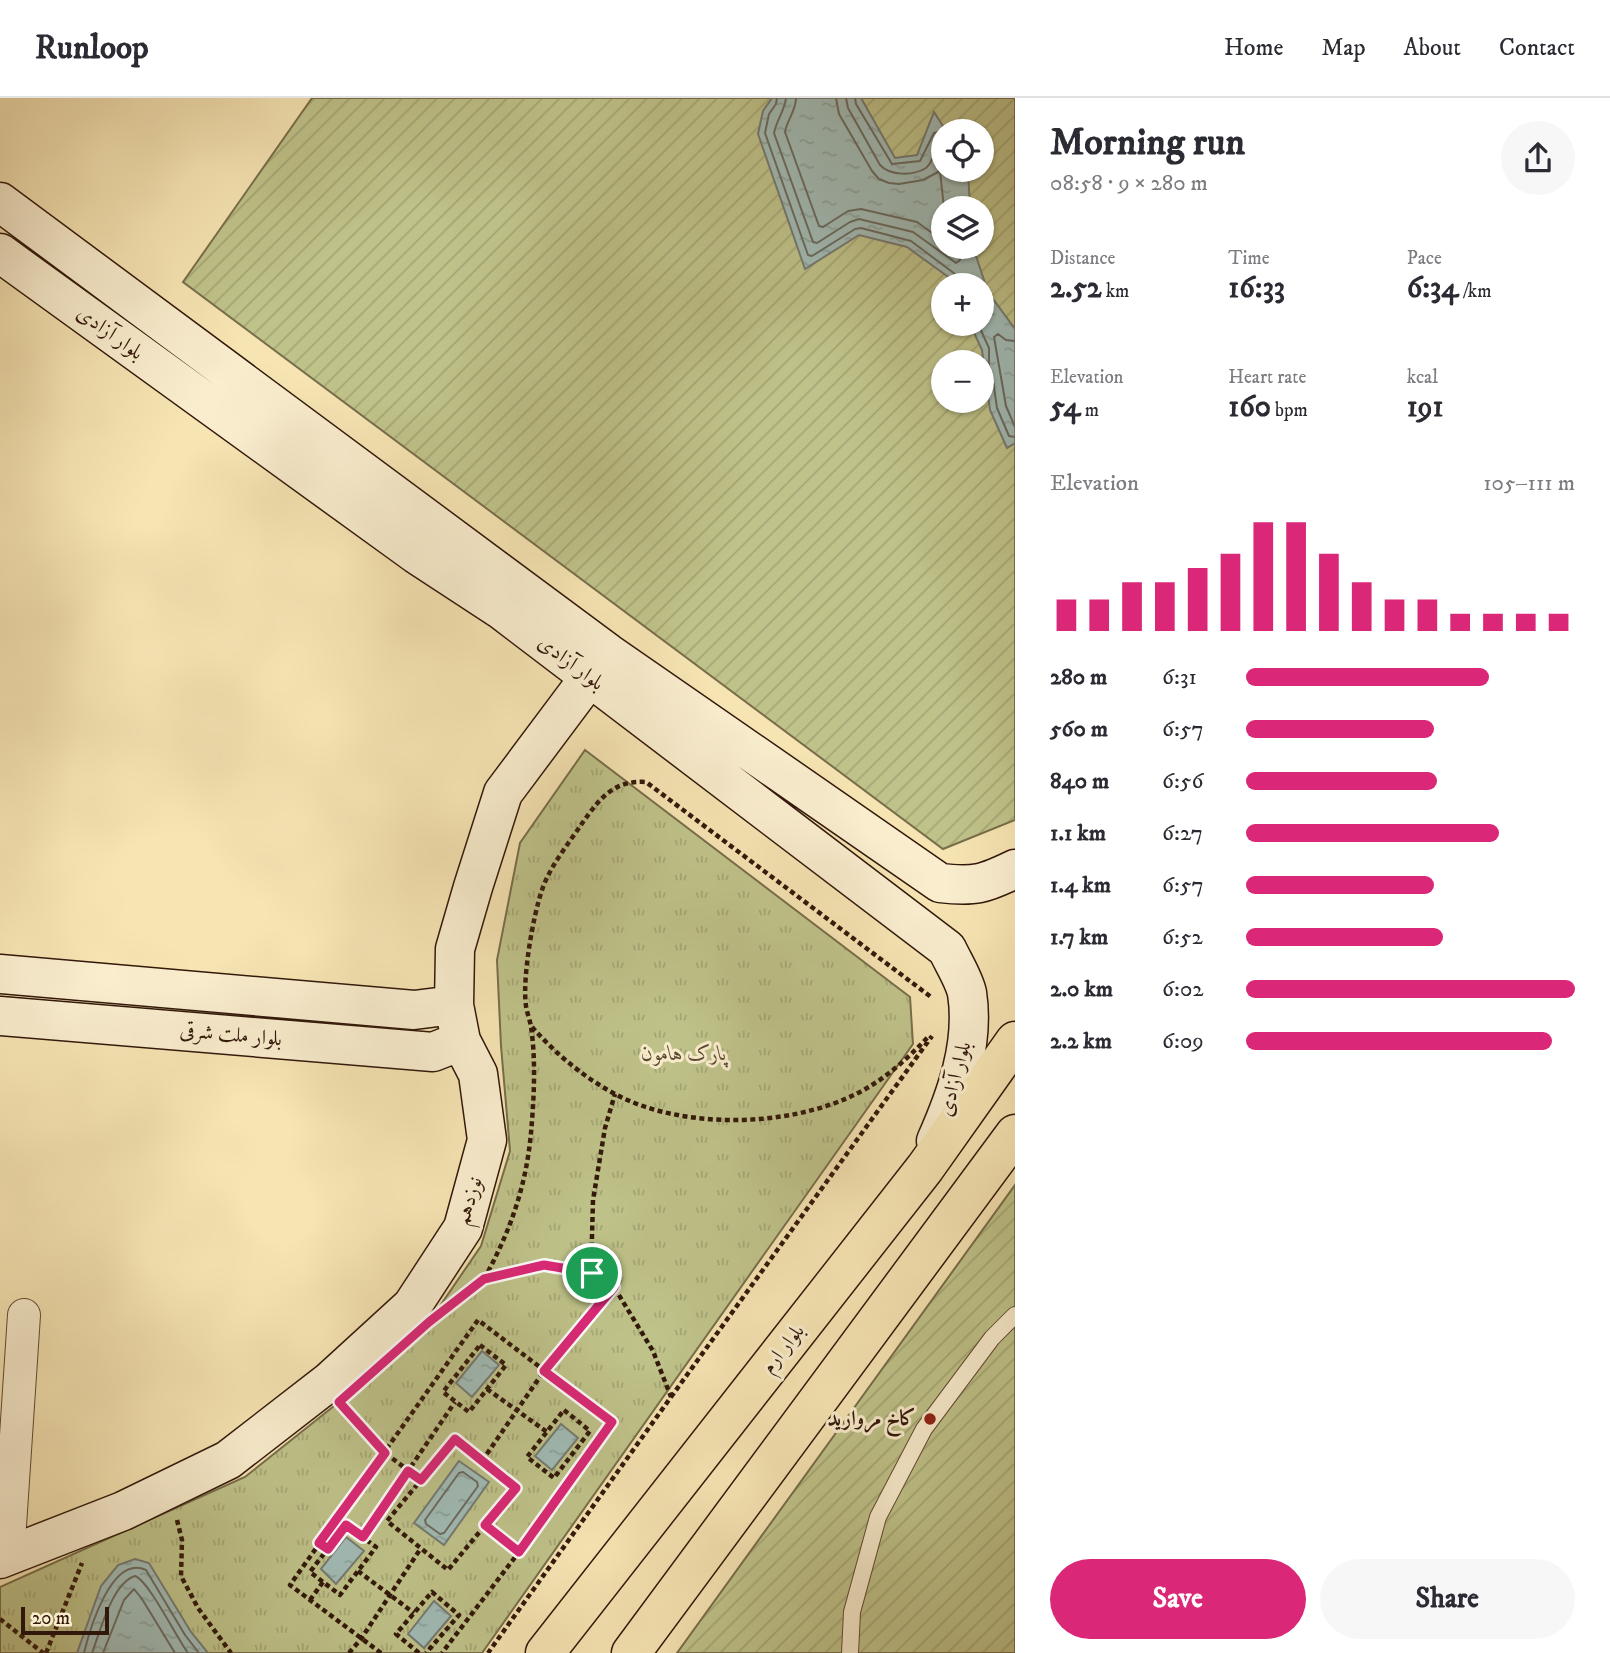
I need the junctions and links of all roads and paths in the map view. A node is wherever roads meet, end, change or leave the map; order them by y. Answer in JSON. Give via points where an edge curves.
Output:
{"nodes":[{"id":1,"x":0,"y":202,"type":"edge"},
{"id":2,"x":0,"y":253,"type":"edge"},
{"id":3,"x":599,"y":666,"type":"junction"},
{"id":4,"x":1015,"y":869,"type":"edge"},
{"id":5,"x":0,"y":974,"type":"edge"},
{"id":6,"x":933,"y":1001,"type":"dead end"},
{"id":7,"x":454,"y":1005,"type":"junction"},
{"id":8,"x":0,"y":1016,"type":"edge"},
{"id":9,"x":940,"y":1026,"type":"dead end"},
{"id":10,"x":932,"y":1034,"type":"dead end"},
{"id":11,"x":461,"y":1041,"type":"junction"},
{"id":12,"x":1015,"y":1041,"type":"edge"},
{"id":13,"x":615,"y":1094,"type":"junction"},
{"id":14,"x":1015,"y":1134,"type":"edge"},
{"id":15,"x":925,"y":1168,"type":"junction"},
{"id":16,"x":592,"y":1273,"type":"junction"},
{"id":17,"x":614,"y":1287,"type":"junction"},
{"id":18,"x":456,"y":1301,"type":"dead end"},
{"id":19,"x":24,"y":1315,"type":"dead end"},
{"id":20,"x":1015,"y":1315,"type":"edge"},
{"id":21,"x":544,"y":1371,"type":"junction"},
{"id":22,"x":487,"y":1389,"type":"junction"},
{"id":23,"x":671,"y":1397,"type":"junction"},
{"id":24,"x":339,"y":1402,"type":"dead end"},
{"id":25,"x":455,"y":1402,"type":"junction"},
{"id":26,"x":517,"y":1411,"type":"junction"},
{"id":27,"x":547,"y":1432,"type":"junction"},
{"id":28,"x":385,"y":1453,"type":"junction"},
{"id":29,"x":482,"y":1461,"type":"junction"},
{"id":30,"x":408,"y":1471,"type":"junction"},
{"id":31,"x":421,"y":1480,"type":"junction"},
{"id":32,"x":174,"y":1509,"type":"dead end"},
{"id":33,"x":485,"y":1525,"type":"junction"},
{"id":34,"x":363,"y":1537,"type":"junction"},
{"id":35,"x":319,"y":1543,"type":"junction"},
{"id":36,"x":421,"y":1548,"type":"junction"},
{"id":37,"x":328,"y":1549,"type":"junction"},
{"id":38,"x":519,"y":1552,"type":"junction"},
{"id":39,"x":4,"y":1558,"type":"edge"},
{"id":40,"x":84,"y":1559,"type":"dead end"},
{"id":41,"x":358,"y":1571,"type":"junction"},
{"id":42,"x":323,"y":1582,"type":"junction"},
{"id":43,"x":389,"y":1595,"type":"junction"},
{"id":44,"x":310,"y":1600,"type":"junction"},
{"id":45,"x":414,"y":1613,"type":"junction"},
{"id":46,"x":0,"y":1619,"type":"edge"},
{"id":47,"x":442,"y":1634,"type":"junction"},
{"id":48,"x":361,"y":1639,"type":"junction"},
{"id":49,"x":452,"y":1640,"type":"junction"},
{"id":50,"x":412,"y":1647,"type":"junction"},
{"id":51,"x":44,"y":1653,"type":"edge"},
{"id":52,"x":231,"y":1653,"type":"edge"},
{"id":53,"x":349,"y":1653,"type":"edge"},
{"id":54,"x":381,"y":1653,"type":"edge"},
{"id":55,"x":408,"y":1653,"type":"edge"},
{"id":56,"x":419,"y":1653,"type":"edge"},
{"id":57,"x":426,"y":1653,"type":"edge"},
{"id":58,"x":442,"y":1653,"type":"edge"},
{"id":59,"x":488,"y":1653,"type":"edge"},
{"id":60,"x":545,"y":1653,"type":"edge"},
{"id":61,"x":631,"y":1653,"type":"edge"},
{"id":62,"x":850,"y":1653,"type":"edge"}],
"edges":[{"from":1,"to":3,"type":"street","name":"بلوار آزادی"},
{"from":2,"to":3,"type":"street","name":"بلوار آزادی","via":[[416,554]]},
{"from":3,"to":4,"type":"street","name":"بلوار آزادی","via":[[940,883],[968,887]]},
{"from":3,"to":7,"type":"street","name":"نوزدهم","via":[[503,793],[455,949]]},
{"from":3,"to":15,"type":"street","name":"بلوار آزادی","via":[[947,949],[967,992],[966,1053],[950,1110]]},
{"from":5,"to":7,"type":"street","name":"بلوار ملت شرقی","via":[[414,1010]]},
{"from":6,"to":13,"type":"path","via":[[929,993],[646,782],[632,781],[601,799],[542,888],[526,984],[531,1026],[555,1053]]},
{"from":7,"to":11,"type":"street","name":"نوزدهم"},
{"from":8,"to":11,"type":"street","name":"بلوار ملت شرقی","via":[[433,1052]]},
{"from":9,"to":23,"type":"path"},
{"from":10,"to":13,"type":"path","via":[[871,1086],[821,1109],[771,1118],[714,1120],[659,1110]]},
{"from":11,"to":39,"type":"street","name":"نوزدهم","via":[[478,1074],[487,1140],[463,1228],[412,1306],[330,1381],[228,1460],[123,1511]]},
{"from":12,"to":15,"type":"main road","name":"بلوار ارم"},
{"from":13,"to":16,"type":"path","via":[[593,1200]]},
{"from":14,"to":61,"type":"main road"},
{"from":15,"to":60,"type":"main road","name":"بلوار ارم"},
{"from":16,"to":17,"type":"path"},
{"from":16,"to":18,"type":"path","via":[[544,1265],[484,1279]]},
{"from":17,"to":21,"type":"path"},
{"from":17,"to":23,"type":"path","via":[[653,1351]]},
{"from":19,"to":39,"type":"street"},
{"from":20,"to":62,"type":"lane","via":[[992,1338],[924,1429],[878,1517],[852,1612]]},
{"from":21,"to":26,"type":"path"},
{"from":21,"to":28,"type":"path","via":[[478,1320]]},
{"from":21,"to":38,"type":"path","via":[[612,1422]]},
{"from":22,"to":25,"type":"path","via":[[469,1412]]},
{"from":22,"to":25,"type":"path","via":[[506,1365],[480,1345],[443,1392]]},
{"from":22,"to":26,"type":"path"},
{"from":23,"to":59,"type":"path"},
{"from":24,"to":28,"type":"path"},
{"from":25,"to":30,"type":"path"},
{"from":26,"to":27,"type":"path"},
{"from":26,"to":29,"type":"path"},
{"from":27,"to":27,"type":"path","via":[[564,1410],[590,1431],[554,1478],[527,1457]]},
{"from":28,"to":30,"type":"path"},
{"from":28,"to":35,"type":"path"},
{"from":29,"to":31,"type":"path","via":[[455,1439]]},
{"from":29,"to":33,"type":"path","via":[[516,1488]]},
{"from":30,"to":31,"type":"path"},
{"from":30,"to":34,"type":"path"},
{"from":31,"to":36,"type":"path","via":[[387,1521]]},
{"from":32,"to":52,"type":"path","via":[[182,1540],[181,1576]]},
{"from":33,"to":36,"type":"path","via":[[448,1570]]},
{"from":33,"to":38,"type":"path"},
{"from":34,"to":37,"type":"path","via":[[346,1525]]},
{"from":34,"to":41,"type":"path","via":[[376,1547]]},
{"from":35,"to":37,"type":"path"},
{"from":35,"to":44,"type":"path","via":[[290,1584]]},
{"from":36,"to":43,"type":"path"},
{"from":37,"to":42,"type":"path","via":[[310,1572]]},
{"from":38,"to":49,"type":"path"},
{"from":40,"to":51,"type":"path"},
{"from":41,"to":42,"type":"path","via":[[340,1595]]},
{"from":41,"to":43,"type":"path"},
{"from":42,"to":44,"type":"path"},
{"from":43,"to":45,"type":"path"},
{"from":43,"to":48,"type":"path"},
{"from":44,"to":48,"type":"path"},
{"from":45,"to":47,"type":"path","via":[[432,1592],[459,1615]]},
{"from":45,"to":50,"type":"path","via":[[396,1633]]},
{"from":46,"to":51,"type":"path"},
{"from":47,"to":49,"type":"path"},
{"from":47,"to":57,"type":"path"},
{"from":48,"to":53,"type":"path"},
{"from":48,"to":54,"type":"path"},
{"from":49,"to":58,"type":"path"},
{"from":50,"to":55,"type":"path"},
{"from":50,"to":56,"type":"path"}]}
